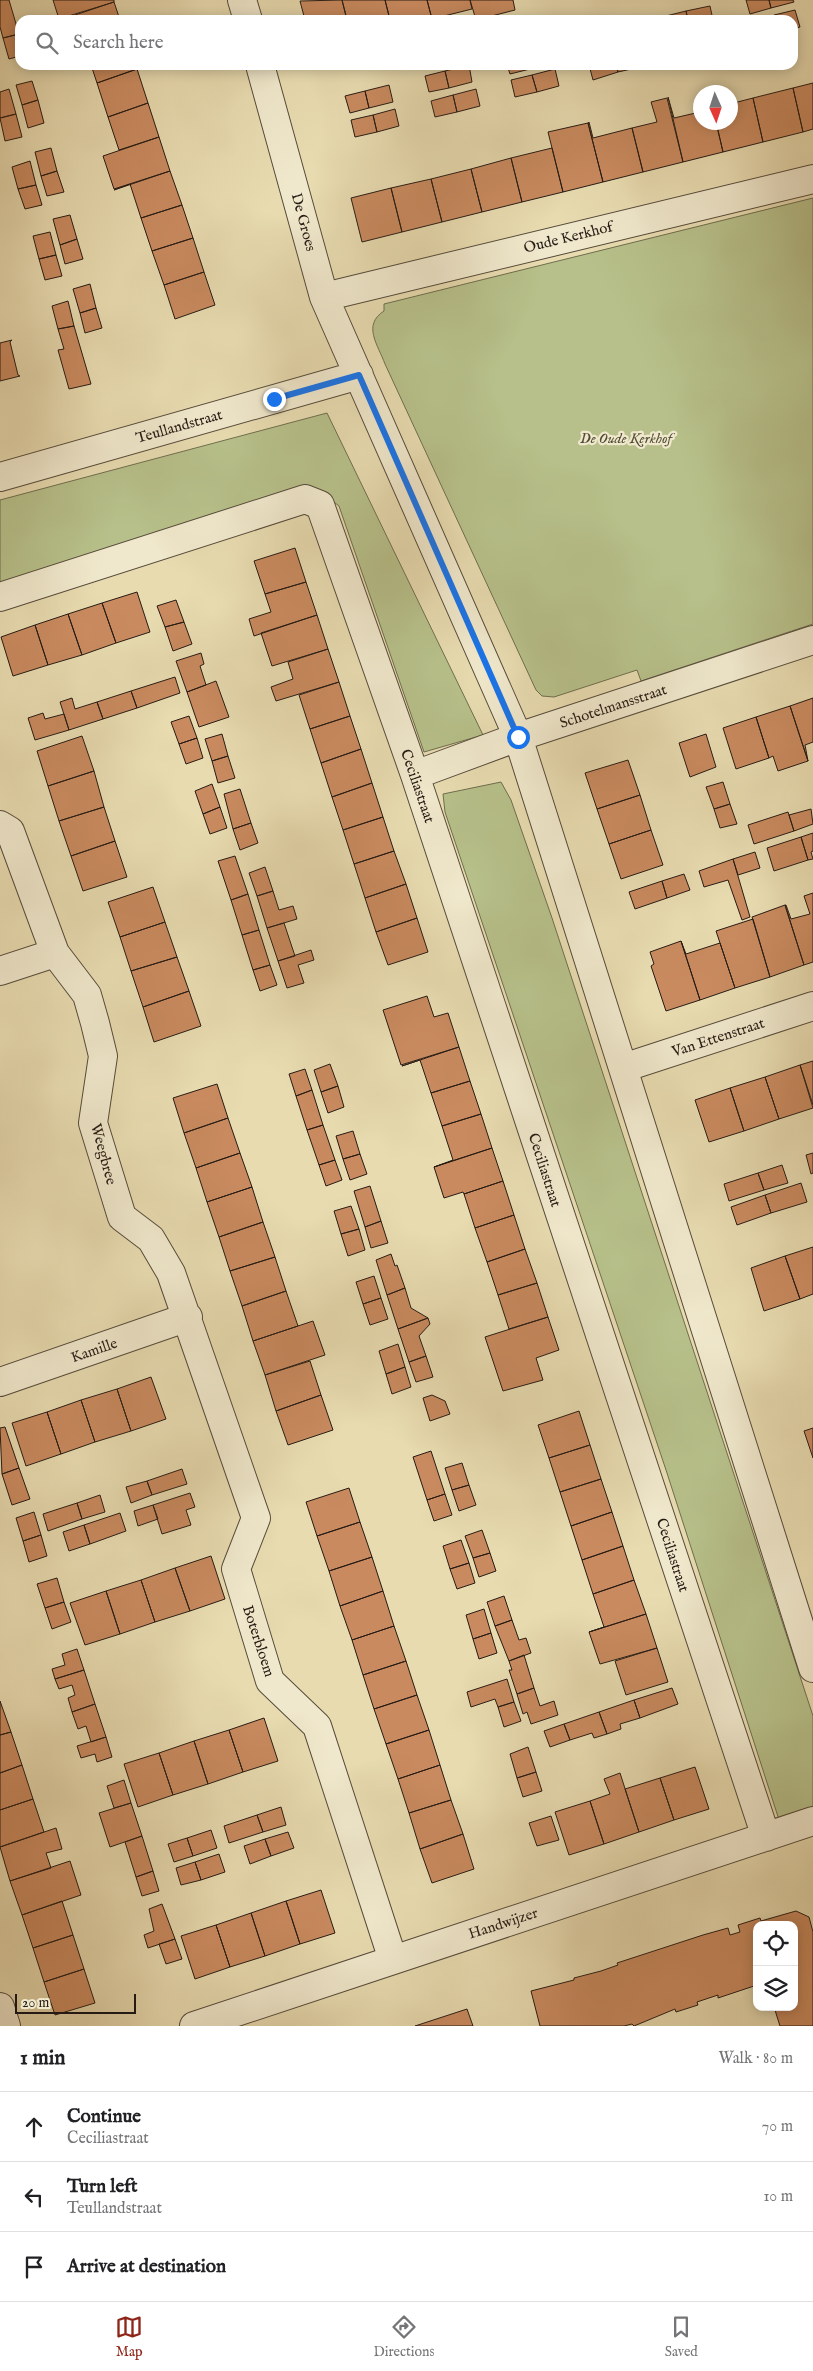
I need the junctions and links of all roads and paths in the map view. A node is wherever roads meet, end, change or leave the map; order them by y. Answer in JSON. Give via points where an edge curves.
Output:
{"nodes":[{"id":1,"x":242,"y":0,"type":"edge"},
{"id":2,"x":246,"y":15,"type":"edge"},
{"id":3,"x":261,"y":70,"type":"edge"},
{"id":4,"x":813,"y":179,"type":"edge"},
{"id":5,"x":324,"y":297,"type":"junction"},
{"id":6,"x":359,"y":375,"type":"junction"},
{"id":7,"x":0,"y":477,"type":"edge"},
{"id":8,"x":0,"y":596,"type":"edge"},
{"id":9,"x":813,"y":640,"type":"edge"},
{"id":10,"x":518,"y":737,"type":"junction"},
{"id":11,"x":415,"y":775,"type":"junction"},
{"id":12,"x":0,"y":825,"type":"edge"},
{"id":13,"x":55,"y":953,"type":"junction"},
{"id":14,"x":0,"y":971,"type":"edge"},
{"id":15,"x":813,"y":1006,"type":"edge"},
{"id":16,"x":623,"y":1068,"type":"junction"},
{"id":17,"x":188,"y":1317,"type":"junction"},
{"id":18,"x":202,"y":1365,"type":"joint"},
{"id":19,"x":0,"y":1382,"type":"edge"},
{"id":20,"x":813,"y":1668,"type":"edge"},
{"id":21,"x":813,"y":1821,"type":"edge"},
{"id":22,"x":766,"y":1836,"type":"junction"},
{"id":23,"x":393,"y":1960,"type":"junction"},
{"id":24,"x":0,"y":2007,"type":"edge"},
{"id":25,"x":6,"y":2026,"type":"edge"},
{"id":26,"x":194,"y":2026,"type":"edge"}],
"edges":[{"from":1,"to":2,"type":"street"},
{"from":3,"to":5,"type":"street","name":"De Groes"},
{"from":4,"to":5,"type":"street","name":"Oude Kerkhof"},
{"from":5,"to":6,"type":"street","name":"De Groes"},
{"from":6,"to":7,"type":"street","name":"Teullandstraat"},
{"from":6,"to":10,"type":"street"},
{"from":8,"to":11,"type":"street","name":"Ceciliastraat","via":[[305,499],[320,505]]},
{"from":9,"to":10,"type":"street","name":"Schotelmansstraat"},
{"from":10,"to":11,"type":"street","name":"Schotelmansstraat"},
{"from":10,"to":16,"type":"street"},
{"from":11,"to":22,"type":"street","name":"Ceciliastraat"},
{"from":12,"to":13,"type":"street","name":"Weegbree","via":[[10,831]]},
{"from":13,"to":14,"type":"street"},
{"from":13,"to":17,"type":"street","name":"Weegbree","via":[[87,995],[95,1023],[103,1056],[94,1123],[122,1217],[151,1239],[171,1273]]},
{"from":15,"to":16,"type":"street","name":"Van Ettenstraat"},
{"from":16,"to":20,"type":"street"},
{"from":17,"to":18,"type":"street","name":"Weegbree"},
{"from":17,"to":19,"type":"street","name":"Kamille"},
{"from":18,"to":23,"type":"street","name":"Boterbloem","via":[[256,1518],[236,1569],[270,1681],[317,1726]]},
{"from":21,"to":22,"type":"street","name":"Handwijzer"},
{"from":22,"to":23,"type":"street","name":"Handwijzer"},
{"from":23,"to":26,"type":"street","name":"Handwijzer"},
{"from":24,"to":25,"type":"street"}]}
